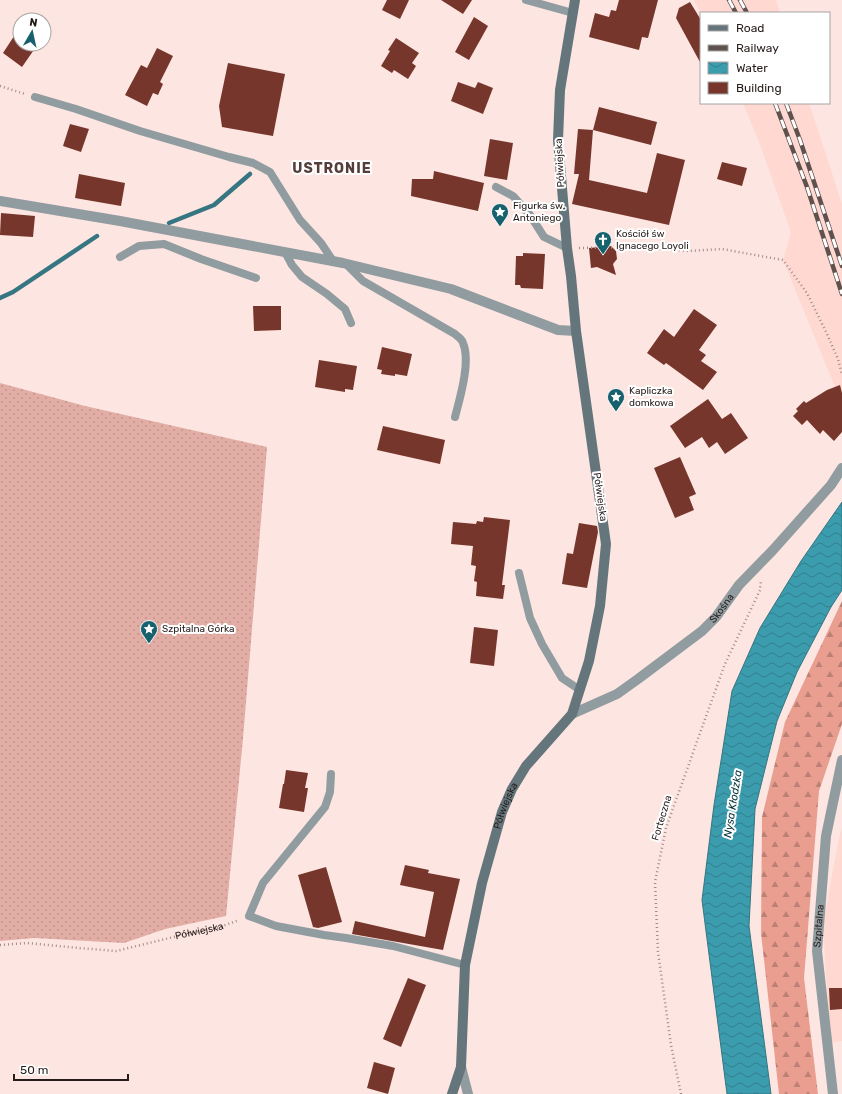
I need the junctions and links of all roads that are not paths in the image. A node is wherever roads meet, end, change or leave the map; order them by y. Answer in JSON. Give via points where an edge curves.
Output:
{"nodes":[{"id":1,"x":526,"y":0,"type":"edge"},
{"id":2,"x":575,"y":0,"type":"edge"},
{"id":3,"x":573,"y":13,"type":"junction"},
{"id":4,"x":35,"y":97,"type":"road end"},
{"id":5,"x":496,"y":187,"type":"dead end"},
{"id":6,"x":0,"y":201,"type":"edge"},
{"id":7,"x":166,"y":230,"type":"junction"},
{"id":8,"x":164,"y":244,"type":"junction"},
{"id":9,"x":567,"y":248,"type":"junction"},
{"id":10,"x":285,"y":252,"type":"junction"},
{"id":11,"x":120,"y":257,"type":"dead end"},
{"id":12,"x":333,"y":261,"type":"junction"},
{"id":13,"x":346,"y":264,"type":"junction"},
{"id":14,"x":256,"y":278,"type":"dead end"},
{"id":15,"x":351,"y":323,"type":"dead end"},
{"id":16,"x":576,"y":331,"type":"junction"},
{"id":17,"x":455,"y":417,"type":"dead end"},
{"id":18,"x":842,"y":468,"type":"edge"},
{"id":19,"x":519,"y":573,"type":"dead end"},
{"id":20,"x":580,"y":690,"type":"junction"},
{"id":21,"x":572,"y":714,"type":"junction"},
{"id":22,"x":842,"y":760,"type":"edge"},
{"id":23,"x":331,"y":774,"type":"dead end"},
{"id":24,"x":465,"y":965,"type":"junction"},
{"id":25,"x":462,"y":1067,"type":"junction"},
{"id":26,"x":452,"y":1094,"type":"edge"},
{"id":27,"x":468,"y":1094,"type":"edge"},
{"id":28,"x":833,"y":1094,"type":"edge"}],
"edges":[{"from":1,"to":3,"type":"lane"},
{"from":2,"to":3,"type":"street","name":"Półwiejska"},
{"from":3,"to":9,"type":"street","name":"Półwiejska","via":[[560,90],[558,140]]},
{"from":4,"to":12,"type":"lane","via":[[188,146],[253,163],[270,172],[300,220]]},
{"from":5,"to":9,"type":"lane","via":[[513,196],[530,215],[544,237]]},
{"from":6,"to":7,"type":"street"},
{"from":7,"to":8,"type":"lane"},
{"from":7,"to":10,"type":"street"},
{"from":8,"to":11,"type":"lane","via":[[139,246]]},
{"from":8,"to":14,"type":"lane"},
{"from":9,"to":16,"type":"street","name":"Półwiejska"},
{"from":10,"to":12,"type":"street"},
{"from":10,"to":15,"type":"lane","via":[[302,277],[345,309]]},
{"from":12,"to":13,"type":"street"},
{"from":13,"to":16,"type":"street","via":[[451,289],[558,330]]},
{"from":13,"to":17,"type":"lane","via":[[363,281],[455,334],[463,342],[466,367]]},
{"from":16,"to":20,"type":"street","name":"Półwiejska","via":[[606,544],[600,606],[589,661]]},
{"from":18,"to":21,"type":"street","name":"Skośna","via":[[831,485],[739,585],[716,617],[702,631],[617,694]]},
{"from":19,"to":20,"type":"lane","via":[[530,618],[542,644],[562,678]]},
{"from":20,"to":21,"type":"street","name":"Półwiejska"},
{"from":21,"to":24,"type":"street","name":"Półwiejska","via":[[526,766],[512,789],[482,883]]},
{"from":22,"to":28,"type":"street","name":"Szpitalna","via":[[826,836],[818,951]]},
{"from":23,"to":24,"type":"lane","via":[[330,792],[325,807],[263,883],[249,916],[276,926],[393,946]]},
{"from":24,"to":25,"type":"street","name":"Półwiejska"},
{"from":25,"to":26,"type":"street","name":"Półwiejska"},
{"from":25,"to":27,"type":"street"}]}
